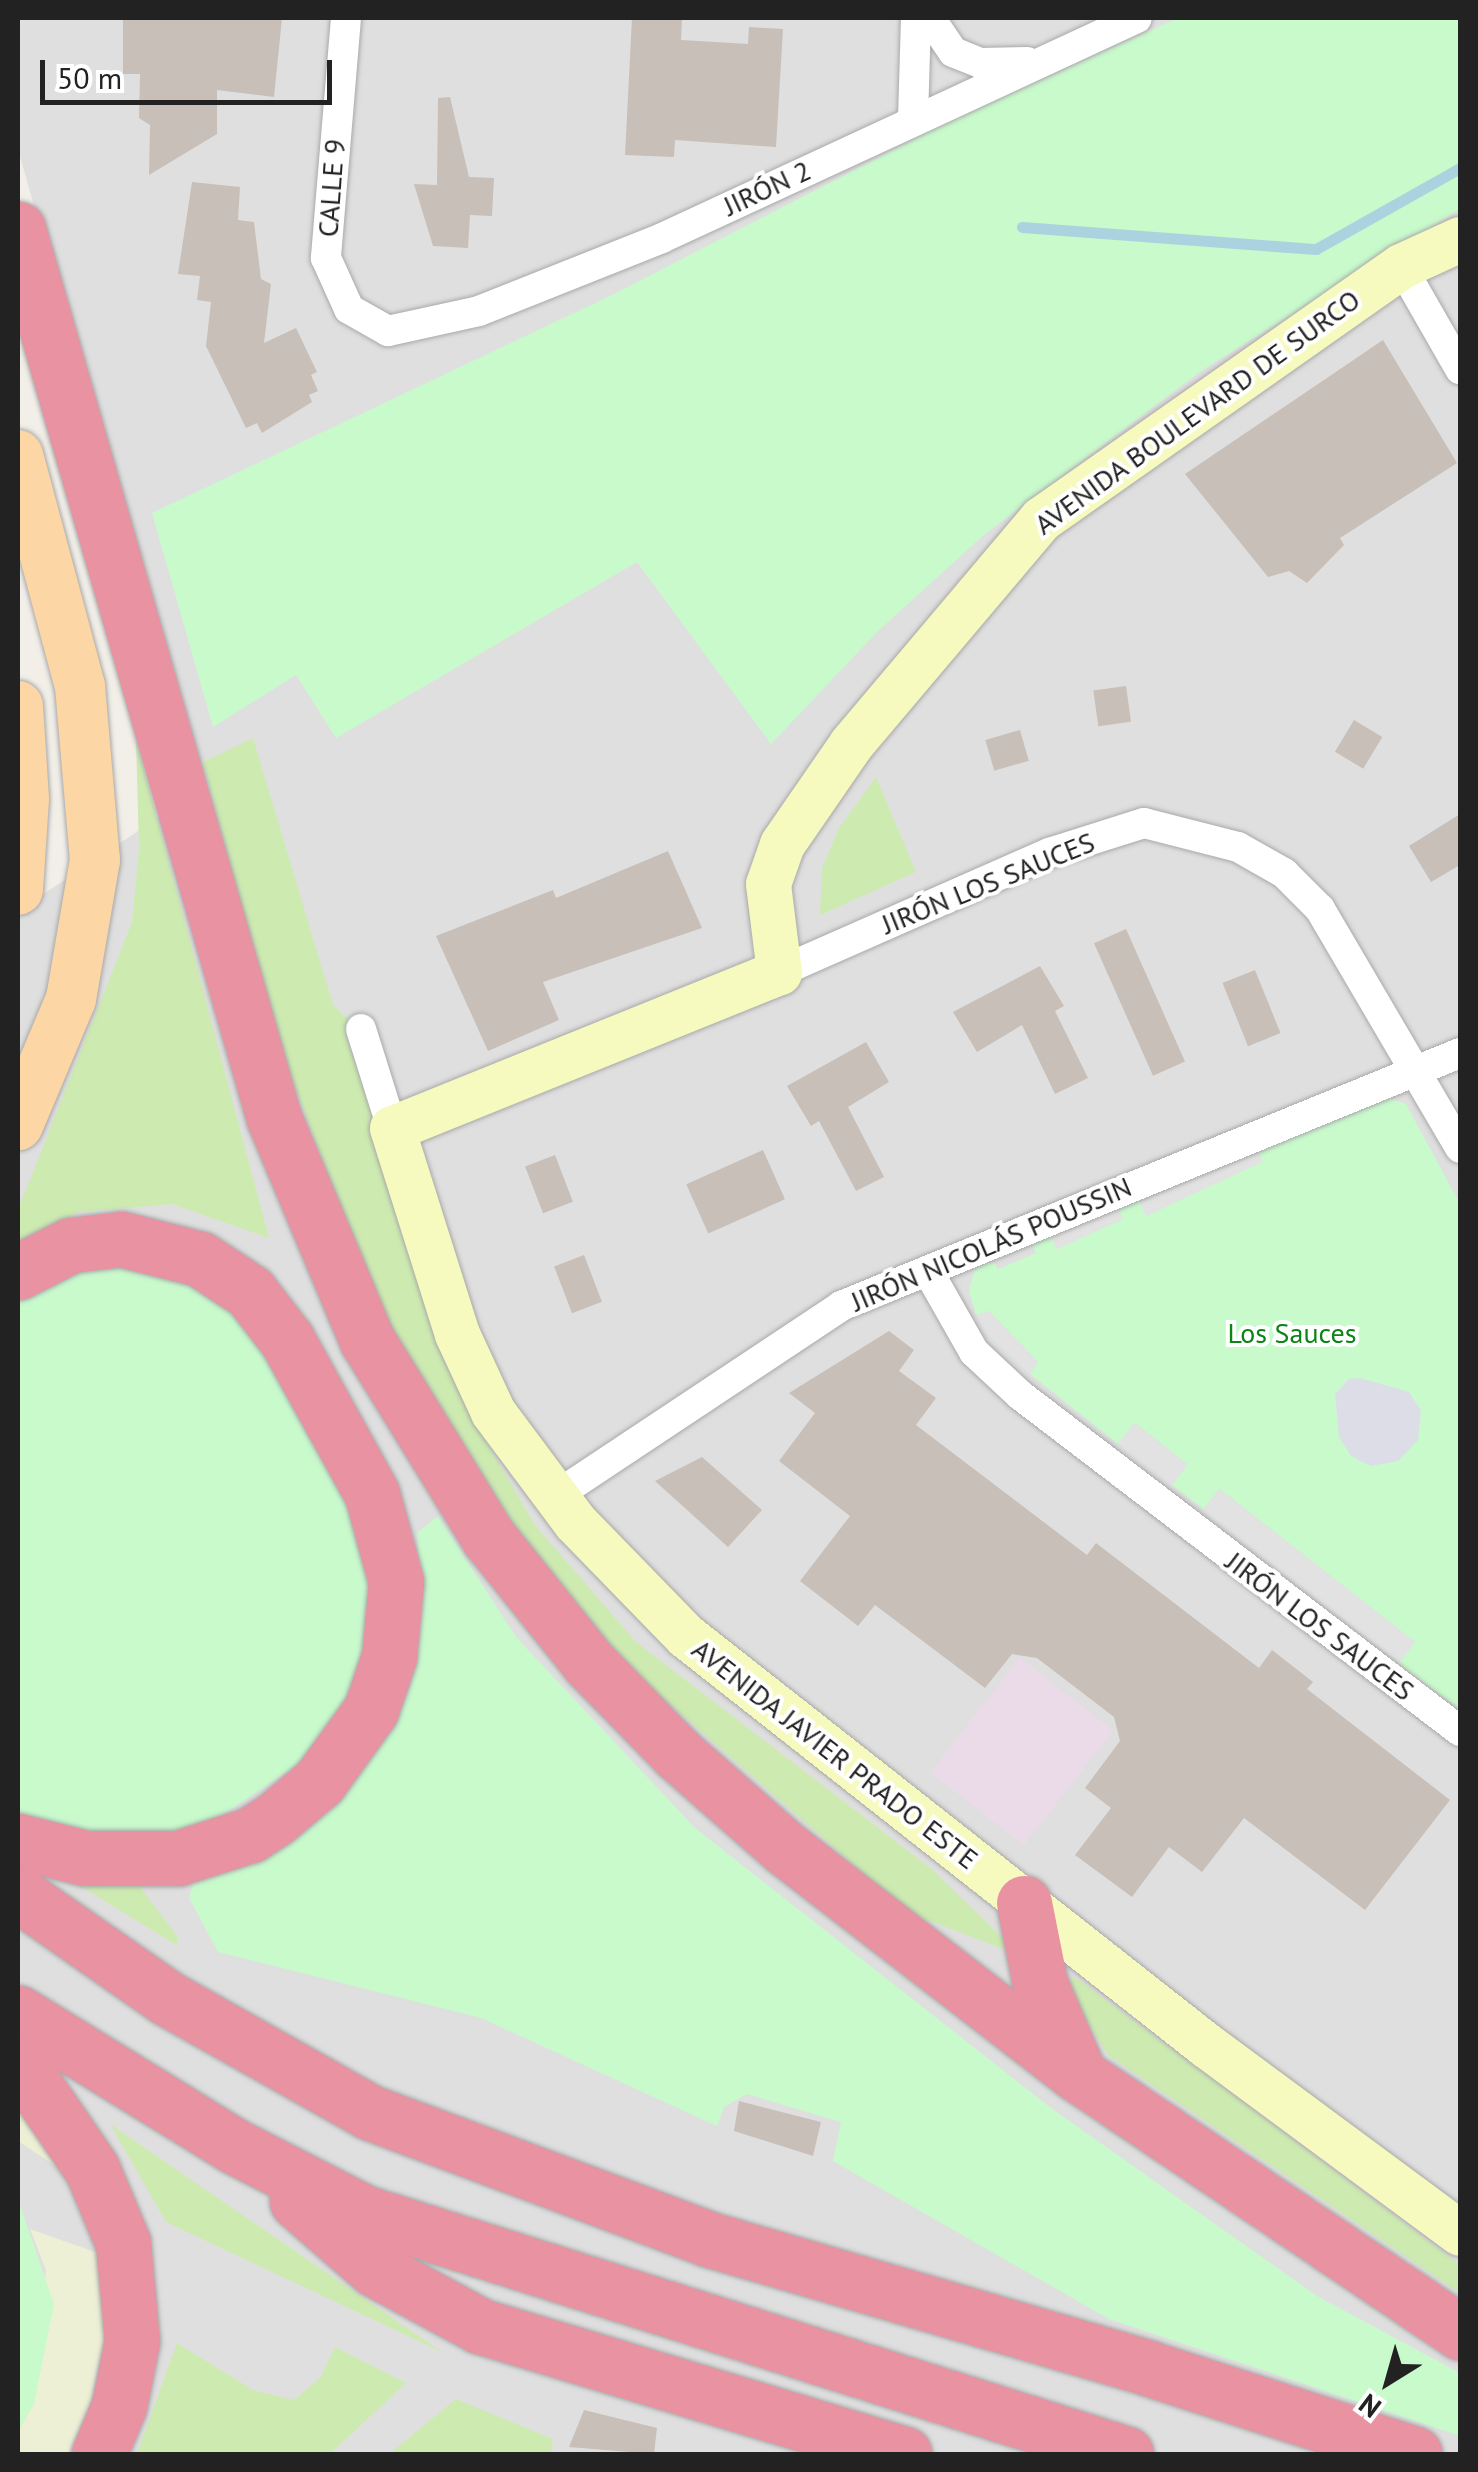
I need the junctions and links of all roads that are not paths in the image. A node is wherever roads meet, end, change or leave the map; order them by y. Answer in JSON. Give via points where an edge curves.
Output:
{"nodes":[{"id":1,"x":346,"y":18,"type":"edge"},
{"id":2,"x":916,"y":18,"type":"edge"},
{"id":3,"x":930,"y":18,"type":"edge"},
{"id":4,"x":1137,"y":18,"type":"edge"},
{"id":5,"x":1050,"y":60,"type":"junction"},
{"id":6,"x":913,"y":119,"type":"junction"},
{"id":7,"x":18,"y":229,"type":"edge"},
{"id":8,"x":1460,"y":239,"type":"edge"},
{"id":9,"x":1401,"y":266,"type":"junction"},
{"id":10,"x":388,"y":331,"type":"joint"},
{"id":11,"x":1460,"y":369,"type":"edge"},
{"id":12,"x":18,"y":454,"type":"edge"},
{"id":13,"x":18,"y":706,"type":"edge"},
{"id":14,"x":18,"y":890,"type":"edge"},
{"id":15,"x":780,"y":972,"type":"junction"},
{"id":16,"x":362,"y":1029,"type":"dead end"},
{"id":17,"x":1460,"y":1053,"type":"edge"},
{"id":18,"x":1416,"y":1070,"type":"junction"},
{"id":19,"x":18,"y":1125,"type":"edge"},
{"id":20,"x":392,"y":1128,"type":"junction"},
{"id":21,"x":1460,"y":1148,"type":"edge"},
{"id":22,"x":928,"y":1270,"type":"junction"},
{"id":23,"x":18,"y":1272,"type":"edge"},
{"id":24,"x":554,"y":1497,"type":"junction"},
{"id":25,"x":1460,"y":1731,"type":"edge"},
{"id":26,"x":18,"y":1842,"type":"edge"},
{"id":27,"x":18,"y":1894,"type":"edge"},
{"id":28,"x":1024,"y":1903,"type":"junction"},
{"id":29,"x":18,"y":2014,"type":"edge"},
{"id":30,"x":18,"y":2061,"type":"edge"},
{"id":31,"x":1079,"y":2075,"type":"junction"},
{"id":32,"x":234,"y":2146,"type":"junction"},
{"id":33,"x":1460,"y":2233,"type":"edge"},
{"id":34,"x":1460,"y":2332,"type":"edge"},
{"id":35,"x":99,"y":2454,"type":"edge"},
{"id":36,"x":904,"y":2454,"type":"edge"},
{"id":37,"x":1126,"y":2454,"type":"edge"},
{"id":38,"x":1414,"y":2454,"type":"edge"}],
"edges":[{"from":1,"to":10,"type":"street","name":"CALLE 9","via":[[326,258],[349,308]]},
{"from":2,"to":6,"type":"street"},
{"from":3,"to":5,"type":"street","via":[[953,52],[980,63]]},
{"from":4,"to":5,"type":"street","name":"JIRÓN 2"},
{"from":5,"to":6,"type":"street","name":"JIRÓN 2"},
{"from":6,"to":10,"type":"street","name":"JIRÓN 2","via":[[644,245],[478,311]]},
{"from":7,"to":31,"type":"highway","via":[[274,1118],[321,1242],[412,1420],[489,1538],[590,1664],[678,1754],[925,1962]]},
{"from":8,"to":9,"type":"street","name":"AVENIDA BOULEVARD DE SURCO"},
{"from":9,"to":11,"type":"street"},
{"from":9,"to":15,"type":"street","name":"AVENIDA BOULEVARD DE SURCO","via":[[1041,519],[964,604],[782,844],[768,884]]},
{"from":12,"to":19,"type":"main road","via":[[80,686],[95,860],[72,999]]},
{"from":13,"to":14,"type":"main road","via":[[24,799]]},
{"from":15,"to":18,"type":"street","name":"JIRÓN LOS SAUCES","via":[[1049,853],[1144,823],[1238,847],[1284,872],[1320,909]]},
{"from":15,"to":20,"type":"street","name":"JIRÓN LOS SAUCES"},
{"from":16,"to":20,"type":"street"},
{"from":17,"to":18,"type":"street","name":"JIRÓN NICOLÁS POUSSIN"},
{"from":18,"to":21,"type":"street","name":"JIRÓN LOS SAUCES"},
{"from":18,"to":22,"type":"street","name":"JIRÓN NICOLÁS POUSSIN"},
{"from":20,"to":24,"type":"street","name":"AVENIDA JAVIER PRADO ESTE","via":[[457,1334],[494,1412]]},
{"from":22,"to":24,"type":"street","name":"JIRÓN NICOLÁS POUSSIN","via":[[840,1306]]},
{"from":22,"to":25,"type":"street","name":"JIRÓN LOS SAUCES","via":[[974,1352],[1020,1395]]},
{"from":23,"to":26,"type":"highway","via":[[72,1245],[121,1239],[200,1259],[250,1292],[287,1340],[372,1494],[396,1582],[390,1657],[371,1710],[329,1771],[276,1819],[250,1835],[178,1858],[85,1858]]},
{"from":24,"to":28,"type":"street","name":"AVENIDA JAVIER PRADO ESTE","via":[[686,1636]]},
{"from":27,"to":38,"type":"highway","via":[[167,1998],[369,2112],[708,2239]]},
{"from":28,"to":31,"type":"highway","via":[[1040,1984]]},
{"from":28,"to":33,"type":"street","name":"AVENIDA JAVIER PRADO ESTE"},
{"from":29,"to":32,"type":"highway"},
{"from":30,"to":35,"type":"highway","via":[[92,2169],[123,2243],[132,2341],[119,2406]]},
{"from":31,"to":34,"type":"highway"},
{"from":32,"to":36,"type":"highway","via":[[375,2269],[431,2305],[480,2326]]},
{"from":32,"to":37,"type":"highway","via":[[365,2213]]}]}
